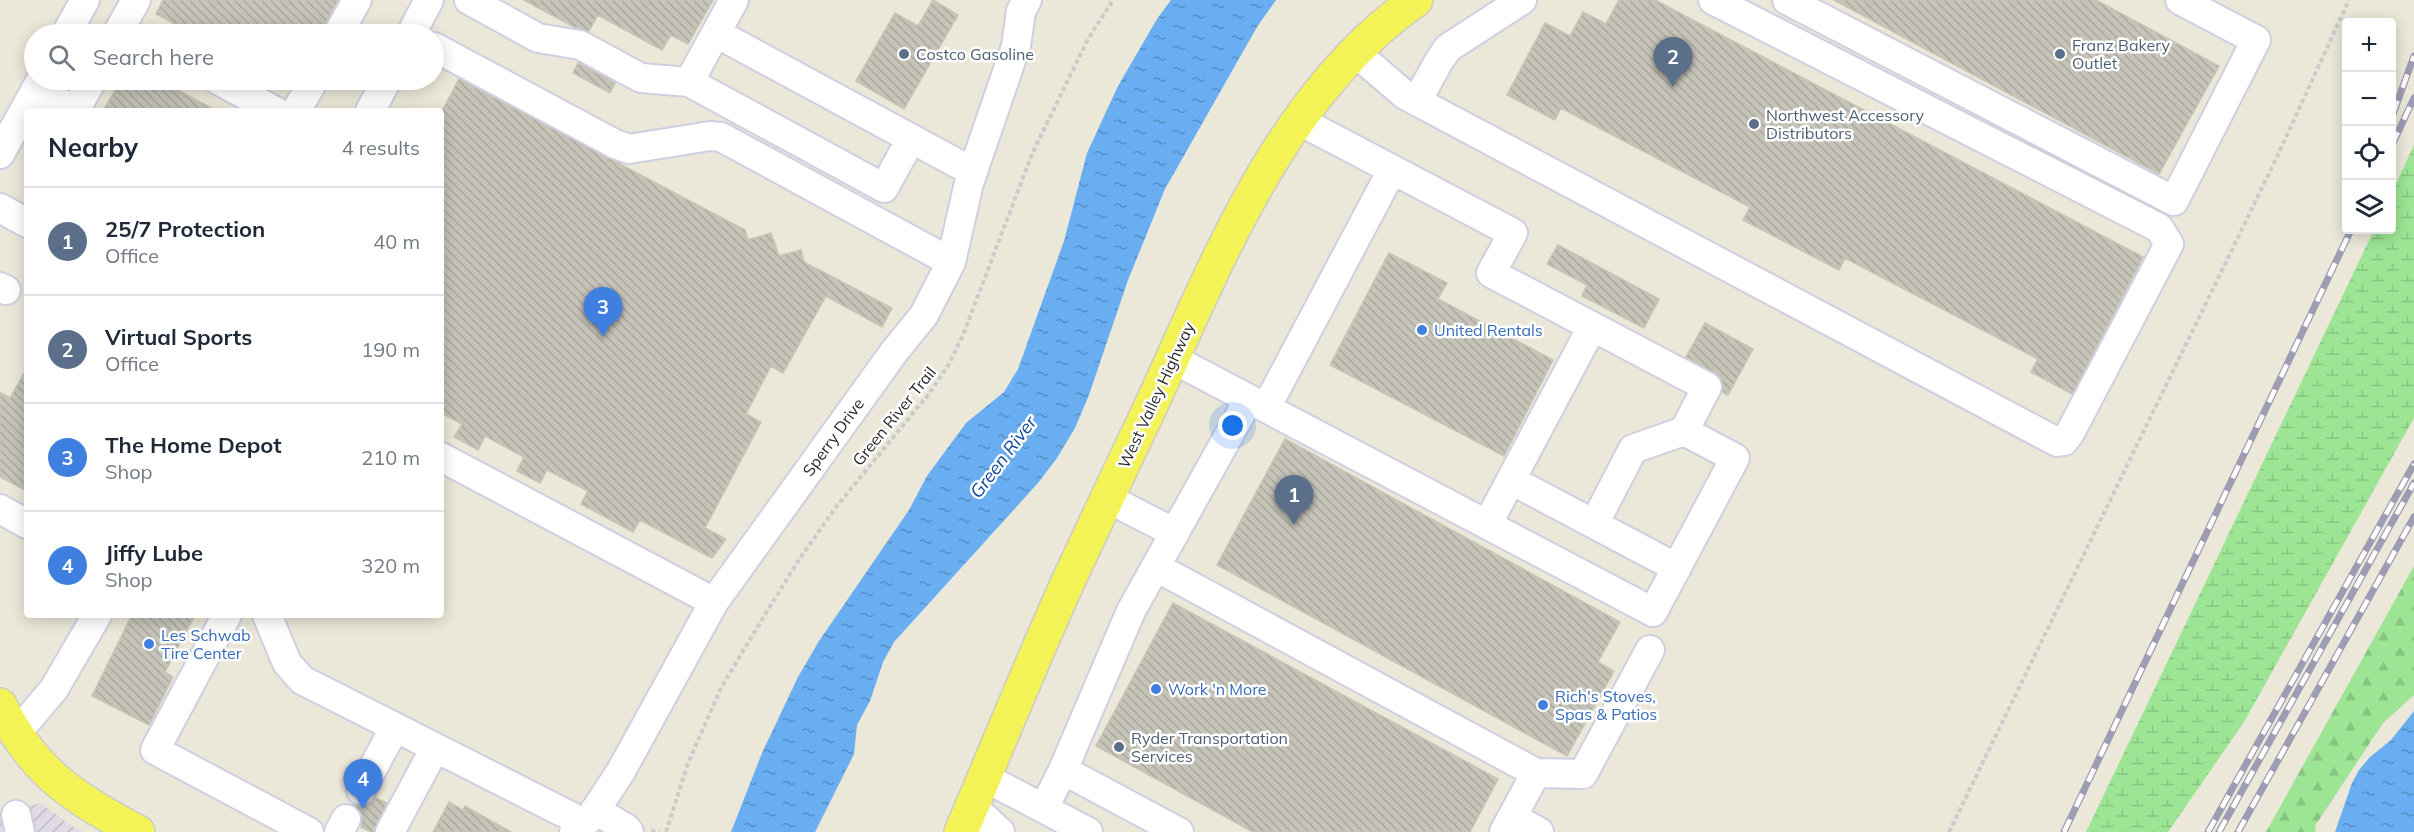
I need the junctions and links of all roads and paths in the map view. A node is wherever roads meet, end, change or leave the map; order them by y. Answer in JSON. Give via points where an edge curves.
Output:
{"nodes":[{"id":1,"x":85,"y":0,"type":"edge"},
{"id":2,"x":357,"y":0,"type":"edge"},
{"id":3,"x":429,"y":0,"type":"edge"},
{"id":4,"x":469,"y":0,"type":"edge"},
{"id":5,"x":734,"y":0,"type":"edge"},
{"id":6,"x":1113,"y":0,"type":"edge"},
{"id":7,"x":1416,"y":0,"type":"edge"},
{"id":8,"x":1522,"y":0,"type":"edge"},
{"id":9,"x":1713,"y":0,"type":"edge"},
{"id":10,"x":1787,"y":0,"type":"edge"},
{"id":11,"x":2180,"y":0,"type":"edge"},
{"id":12,"x":2349,"y":0,"type":"edge"},
{"id":13,"x":1016,"y":4,"type":"edge"},
{"id":14,"x":72,"y":24,"type":"edge"},
{"id":15,"x":344,"y":24,"type":"edge"},
{"id":16,"x":416,"y":24,"type":"edge"},
{"id":17,"x":716,"y":33,"type":"junction"},
{"id":18,"x":444,"y":52,"type":"edge"},
{"id":19,"x":1355,"y":52,"type":"junction"},
{"id":20,"x":689,"y":82,"type":"junction"},
{"id":21,"x":32,"y":90,"type":"edge"},
{"id":22,"x":46,"y":90,"type":"edge"},
{"id":23,"x":87,"y":90,"type":"edge"},
{"id":24,"x":237,"y":90,"type":"edge"},
{"id":25,"x":308,"y":90,"type":"edge"},
{"id":26,"x":382,"y":90,"type":"edge"},
{"id":27,"x":1417,"y":101,"type":"junction"},
{"id":28,"x":71,"y":108,"type":"edge"},
{"id":29,"x":77,"y":108,"type":"edge"},
{"id":30,"x":270,"y":108,"type":"edge"},
{"id":31,"x":298,"y":108,"type":"edge"},
{"id":32,"x":372,"y":108,"type":"edge"},
{"id":33,"x":10,"y":111,"type":"edge"},
{"id":34,"x":1298,"y":120,"type":"junction"},
{"id":35,"x":911,"y":139,"type":"junction"},
{"id":36,"x":0,"y":154,"type":"edge"},
{"id":37,"x":1392,"y":170,"type":"junction"},
{"id":38,"x":973,"y":172,"type":"junction"},
{"id":39,"x":0,"y":208,"type":"edge"},
{"id":40,"x":24,"y":221,"type":"edge"},
{"id":41,"x":951,"y":262,"type":"junction"},
{"id":42,"x":1592,"y":327,"type":"junction"},
{"id":43,"x":1173,"y":359,"type":"junction"},
{"id":44,"x":1258,"y":404,"type":"junction"},
{"id":45,"x":1684,"y":431,"type":"junction"},
{"id":46,"x":444,"y":459,"type":"edge"},
{"id":47,"x":1511,"y":480,"type":"junction"},
{"id":48,"x":1107,"y":498,"type":"junction"},
{"id":49,"x":0,"y":509,"type":"edge"},
{"id":50,"x":24,"y":522,"type":"edge"},
{"id":51,"x":1594,"y":524,"type":"junction"},
{"id":52,"x":1487,"y":525,"type":"junction"},
{"id":53,"x":1175,"y":533,"type":"junction"},
{"id":54,"x":1156,"y":567,"type":"junction"},
{"id":55,"x":1677,"y":568,"type":"junction"},
{"id":56,"x":714,"y":602,"type":"junction"},
{"id":57,"x":95,"y":618,"type":"edge"},
{"id":58,"x":225,"y":618,"type":"edge"},
{"id":59,"x":268,"y":618,"type":"edge"},
{"id":60,"x":1650,"y":650,"type":"dead end"},
{"id":61,"x":0,"y":705,"type":"edge"},
{"id":62,"x":395,"y":727,"type":"junction"},
{"id":63,"x":15,"y":735,"type":"junction"},
{"id":64,"x":435,"y":748,"type":"junction"},
{"id":65,"x":1063,"y":770,"type":"junction"},
{"id":66,"x":1536,"y":773,"type":"junction"},
{"id":67,"x":361,"y":790,"type":"dead end"},
{"id":68,"x":972,"y":805,"type":"edge"},
{"id":69,"x":1044,"y":808,"type":"junction"},
{"id":70,"x":585,"y":822,"type":"edge"},
{"id":71,"x":1508,"y":825,"type":"edge"},
{"id":72,"x":138,"y":832,"type":"edge"},
{"id":73,"x":309,"y":832,"type":"edge"},
{"id":74,"x":390,"y":832,"type":"edge"},
{"id":75,"x":628,"y":832,"type":"edge"},
{"id":76,"x":666,"y":832,"type":"edge"},
{"id":77,"x":1000,"y":832,"type":"edge"},
{"id":78,"x":1088,"y":832,"type":"edge"},
{"id":79,"x":1179,"y":832,"type":"edge"},
{"id":80,"x":1539,"y":832,"type":"edge"},
{"id":81,"x":1949,"y":832,"type":"edge"}],
"edges":[{"from":1,"to":14,"type":"street"},
{"from":2,"to":15,"type":"street"},
{"from":3,"to":16,"type":"street"},
{"from":4,"to":20,"type":"street","via":[[538,38],[580,45],[641,78]]},
{"from":5,"to":17,"type":"street"},
{"from":6,"to":76,"type":"path","name":"Green River Trail","via":[[1088,39],[1032,154],[948,366],[836,507],[760,622],[722,686],[688,764]]},
{"from":7,"to":19,"type":"main road","name":"West Valley Highway"},
{"from":8,"to":27,"type":"street","via":[[1448,48]]},
{"from":9,"to":27,"type":"street","via":[[2159,228],[2169,244],[2064,441],[2057,442]]},
{"from":10,"to":11,"type":"street","via":[[2174,201],[2256,40]]},
{"from":12,"to":81,"type":"path"},
{"from":13,"to":38,"type":"street","name":"Sperry Drive","via":[[1016,46]]},
{"from":17,"to":20,"type":"street"},
{"from":17,"to":35,"type":"street"},
{"from":18,"to":41,"type":"street","via":[[615,144],[629,148],[721,137]]},
{"from":19,"to":27,"type":"street","via":[[1395,88]]},
{"from":19,"to":34,"type":"main road","name":"West Valley Highway"},
{"from":20,"to":35,"type":"street","via":[[884,188]]},
{"from":21,"to":33,"type":"street"},
{"from":22,"to":28,"type":"street"},
{"from":23,"to":29,"type":"street"},
{"from":24,"to":30,"type":"street"},
{"from":25,"to":31,"type":"street"},
{"from":26,"to":32,"type":"street"},
{"from":33,"to":36,"type":"street"},
{"from":34,"to":37,"type":"street"},
{"from":34,"to":43,"type":"main road","name":"West Valley Highway","via":[[1244,213]]},
{"from":35,"to":38,"type":"street"},
{"from":37,"to":42,"type":"street","via":[[1513,233],[1491,273]]},
{"from":37,"to":44,"type":"street"},
{"from":38,"to":41,"type":"street","name":"Sperry Drive"},
{"from":39,"to":40,"type":"street"},
{"from":41,"to":56,"type":"street","name":"Sperry Drive","via":[[924,315]]},
{"from":42,"to":45,"type":"street","via":[[1707,387]]},
{"from":42,"to":47,"type":"street"},
{"from":43,"to":44,"type":"street"},
{"from":43,"to":48,"type":"main road","name":"West Valley Highway"},
{"from":44,"to":52,"type":"street"},
{"from":44,"to":53,"type":"street"},
{"from":45,"to":51,"type":"street","via":[[1633,449]]},
{"from":45,"to":55,"type":"street","via":[[1735,458]]},
{"from":46,"to":56,"type":"street"},
{"from":47,"to":51,"type":"street"},
{"from":47,"to":52,"type":"street"},
{"from":48,"to":53,"type":"street"},
{"from":48,"to":68,"type":"main road","name":"West Valley Highway"},
{"from":49,"to":50,"type":"street"},
{"from":51,"to":55,"type":"street"},
{"from":52,"to":55,"type":"street","via":[[1653,612]]},
{"from":53,"to":54,"type":"street"},
{"from":54,"to":65,"type":"street","via":[[1131,611]]},
{"from":54,"to":66,"type":"street"},
{"from":56,"to":70,"type":"street","name":"Sperry Drive","via":[[621,771]]},
{"from":57,"to":63,"type":"street","via":[[54,689]]},
{"from":58,"to":73,"type":"street","via":[[155,750]]},
{"from":59,"to":62,"type":"street","via":[[287,663],[302,680]]},
{"from":60,"to":66,"type":"street","via":[[1583,774]]},
{"from":61,"to":63,"type":"main road"},
{"from":62,"to":64,"type":"street"},
{"from":62,"to":67,"type":"street"},
{"from":63,"to":72,"type":"main road","via":[[63,787]]},
{"from":64,"to":70,"type":"street"},
{"from":64,"to":74,"type":"street"},
{"from":65,"to":69,"type":"street"},
{"from":65,"to":79,"type":"street"},
{"from":66,"to":71,"type":"street"},
{"from":68,"to":69,"type":"street"},
{"from":68,"to":77,"type":"street"},
{"from":69,"to":78,"type":"street"},
{"from":70,"to":75,"type":"street","via":[[626,828]]},
{"from":71,"to":80,"type":"street"}]}
